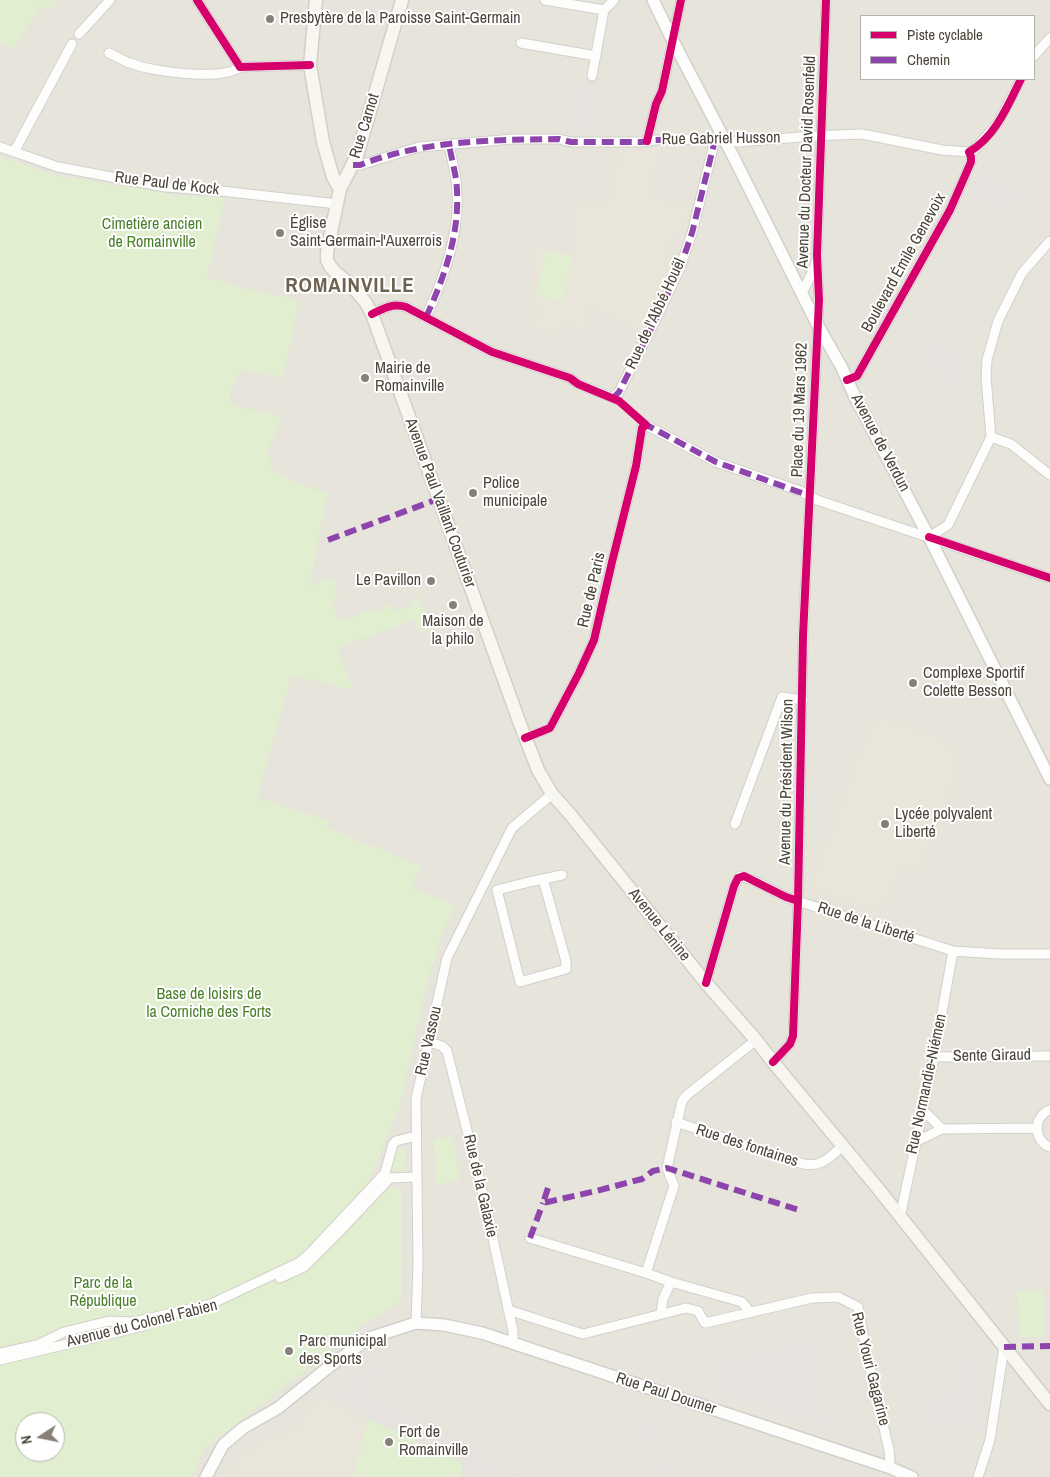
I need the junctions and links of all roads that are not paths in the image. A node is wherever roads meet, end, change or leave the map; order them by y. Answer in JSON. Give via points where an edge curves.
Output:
{"nodes":[{"id":1,"x":110,"y":0,"type":"edge"},
{"id":2,"x":197,"y":0,"type":"edge"},
{"id":3,"x":316,"y":0,"type":"edge"},
{"id":4,"x":402,"y":0,"type":"edge"},
{"id":5,"x":545,"y":0,"type":"edge"},
{"id":6,"x":614,"y":0,"type":"edge"},
{"id":7,"x":653,"y":0,"type":"edge"},
{"id":8,"x":681,"y":0,"type":"edge"},
{"id":9,"x":826,"y":0,"type":"edge"},
{"id":10,"x":604,"y":10,"type":"junction"},
{"id":11,"x":79,"y":34,"type":"dead end"},
{"id":12,"x":1050,"y":38,"type":"edge"},
{"id":13,"x":672,"y":40,"type":"junction"},
{"id":14,"x":521,"y":43,"type":"dead end"},
{"id":15,"x":72,"y":44,"type":"dead end"},
{"id":16,"x":109,"y":53,"type":"dead end"},
{"id":17,"x":1035,"y":55,"type":"edge"},
{"id":18,"x":596,"y":56,"type":"junction"},
{"id":19,"x":310,"y":65,"type":"junction"},
{"id":20,"x":240,"y":67,"type":"junction"},
{"id":21,"x":592,"y":76,"type":"dead end"},
{"id":22,"x":1021,"y":80,"type":"edge"},
{"id":23,"x":821,"y":136,"type":"junction"},
{"id":24,"x":647,"y":141,"type":"junction"},
{"id":25,"x":720,"y":141,"type":"junction"},
{"id":26,"x":449,"y":144,"type":"junction"},
{"id":27,"x":0,"y":147,"type":"edge"},
{"id":28,"x":14,"y":152,"type":"junction"},
{"id":29,"x":969,"y":152,"type":"junction"},
{"id":30,"x":352,"y":165,"type":"junction"},
{"id":31,"x":340,"y":189,"type":"junction"},
{"id":32,"x":337,"y":204,"type":"junction"},
{"id":33,"x":1050,"y":241,"type":"edge"},
{"id":34,"x":327,"y":252,"type":"joint"},
{"id":35,"x":818,"y":255,"type":"junction"},
{"id":36,"x":802,"y":293,"type":"junction"},
{"id":37,"x":372,"y":314,"type":"junction"},
{"id":38,"x":426,"y":317,"type":"junction"},
{"id":39,"x":817,"y":324,"type":"junction"},
{"id":40,"x":847,"y":380,"type":"junction"},
{"id":41,"x":991,"y":437,"type":"junction"},
{"id":42,"x":1050,"y":475,"type":"edge"},
{"id":43,"x":810,"y":496,"type":"junction"},
{"id":44,"x":929,"y":537,"type":"junction"},
{"id":45,"x":1050,"y":578,"type":"edge"},
{"id":46,"x":803,"y":700,"type":"junction"},
{"id":47,"x":525,"y":738,"type":"junction"},
{"id":48,"x":1050,"y":779,"type":"edge"},
{"id":49,"x":552,"y":794,"type":"junction"},
{"id":50,"x":735,"y":824,"type":"dead end"},
{"id":51,"x":562,"y":875,"type":"dead end"},
{"id":52,"x":544,"y":879,"type":"junction"},
{"id":53,"x":484,"y":884,"type":"junction"},
{"id":54,"x":497,"y":890,"type":"junction"},
{"id":55,"x":798,"y":901,"type":"junction"},
{"id":56,"x":953,"y":951,"type":"junction"},
{"id":57,"x":1050,"y":954,"type":"edge"},
{"id":58,"x":706,"y":983,"type":"junction"},
{"id":59,"x":756,"y":1040,"type":"junction"},
{"id":60,"x":428,"y":1042,"type":"junction"},
{"id":61,"x":1050,"y":1056,"type":"edge"},
{"id":62,"x":934,"y":1057,"type":"junction"},
{"id":63,"x":773,"y":1062,"type":"junction"},
{"id":64,"x":922,"y":1109,"type":"junction"},
{"id":65,"x":1050,"y":1110,"type":"edge"},
{"id":66,"x":676,"y":1122,"type":"junction"},
{"id":67,"x":1037,"y":1128,"type":"junction"},
{"id":68,"x":942,"y":1129,"type":"junction"},
{"id":69,"x":416,"y":1136,"type":"junction"},
{"id":70,"x":915,"y":1142,"type":"junction"},
{"id":71,"x":842,"y":1146,"type":"junction"},
{"id":72,"x":1050,"y":1147,"type":"edge"},
{"id":73,"x":387,"y":1175,"type":"junction"},
{"id":74,"x":416,"y":1177,"type":"junction"},
{"id":75,"x":900,"y":1217,"type":"junction"},
{"id":76,"x":530,"y":1238,"type":"dead end"},
{"id":77,"x":646,"y":1273,"type":"junction"},
{"id":78,"x":671,"y":1282,"type":"junction"},
{"id":79,"x":508,"y":1310,"type":"junction"},
{"id":80,"x":751,"y":1313,"type":"junction"},
{"id":81,"x":661,"y":1314,"type":"junction"},
{"id":82,"x":416,"y":1323,"type":"junction"},
{"id":83,"x":513,"y":1343,"type":"junction"},
{"id":84,"x":1004,"y":1347,"type":"junction"},
{"id":85,"x":0,"y":1353,"type":"edge"},
{"id":86,"x":0,"y":1360,"type":"edge"},
{"id":87,"x":1050,"y":1404,"type":"edge"},
{"id":88,"x":888,"y":1467,"type":"junction"},
{"id":89,"x":206,"y":1477,"type":"edge"},
{"id":90,"x":912,"y":1477,"type":"edge"},
{"id":91,"x":978,"y":1477,"type":"edge"}],
"edges":[{"from":1,"to":11,"type":"street"},
{"from":2,"to":20,"type":"street"},
{"from":3,"to":19,"type":"main road"},
{"from":4,"to":30,"type":"main road","name":"Rue Carnot"},
{"from":5,"to":10,"type":"street"},
{"from":6,"to":10,"type":"street"},
{"from":7,"to":13,"type":"street","name":"Avenue de Verdun"},
{"from":8,"to":13,"type":"street"},
{"from":9,"to":23,"type":"street","name":"Avenue du Docteur David Rosenfeld"},
{"from":10,"to":18,"type":"street"},
{"from":12,"to":17,"type":"street"},
{"from":13,"to":24,"type":"street","via":[[662,91]]},
{"from":13,"to":25,"type":"street","name":"Avenue de Verdun"},
{"from":14,"to":18,"type":"street"},
{"from":15,"to":28,"type":"street"},
{"from":16,"to":20,"type":"street","via":[[131,64],[166,72],[211,73],[235,71]]},
{"from":18,"to":21,"type":"street"},
{"from":19,"to":20,"type":"street"},
{"from":19,"to":31,"type":"main road","via":[[323,142],[333,177]]},
{"from":22,"to":29,"type":"street","via":[[998,123]]},
{"from":23,"to":25,"type":"street","name":"Rue Gabriel Husson"},
{"from":23,"to":29,"type":"street","name":"Rue Gabriel Husson","via":[[862,134],[942,150]]},
{"from":23,"to":35,"type":"street","name":"Avenue du Docteur David Rosenfeld"},
{"from":24,"to":25,"type":"street","name":"Rue Gabriel Husson"},
{"from":24,"to":26,"type":"street","name":"Rue Gabriel Husson","via":[[571,142],[559,139]]},
{"from":25,"to":36,"type":"street","name":"Avenue de Verdun"},
{"from":25,"to":38,"type":"street","name":"Rue de l'Abbé Houël","via":[[680,268],[619,392],[613,398],[570,378],[492,352]]},
{"from":26,"to":30,"type":"street","name":"Rue Gabriel Husson","via":[[415,148]]},
{"from":26,"to":38,"type":"street","via":[[456,180],[456,222],[441,284]]},
{"from":27,"to":28,"type":"street","name":"Rue Paul de Kock"},
{"from":28,"to":32,"type":"street","name":"Rue Paul de Kock","via":[[58,167],[164,187]]},
{"from":29,"to":40,"type":"street","name":"Boulevard Émile Genevoix","via":[[971,162],[950,210],[857,376]]},
{"from":30,"to":31,"type":"main road","name":"Rue Carnot"},
{"from":31,"to":32,"type":"main road","name":"Rue Carnot"},
{"from":32,"to":34,"type":"main road","name":"Rue Carnot"},
{"from":33,"to":41,"type":"street","via":[[1022,274],[998,321],[987,360]]},
{"from":34,"to":37,"type":"main road","name":"Avenue Paul Vaillant Couturier","via":[[330,266],[350,284]]},
{"from":35,"to":36,"type":"street","name":"Avenue du Docteur David Rosenfeld"},
{"from":35,"to":39,"type":"street","name":"Avenue du Docteur David Rosenfeld"},
{"from":36,"to":39,"type":"street","name":"Avenue de Verdun"},
{"from":37,"to":38,"type":"street","via":[[397,305]]},
{"from":37,"to":47,"type":"main road","name":"Avenue Paul Vaillant Couturier"},
{"from":39,"to":40,"type":"street","name":"Avenue de Verdun"},
{"from":39,"to":43,"type":"street","name":"Place du 19 Mars 1962"},
{"from":40,"to":44,"type":"street","name":"Avenue de Verdun"},
{"from":41,"to":42,"type":"street","via":[[1011,444]]},
{"from":41,"to":44,"type":"street","via":[[948,525]]},
{"from":43,"to":44,"type":"street"},
{"from":43,"to":46,"type":"street","name":"Avenue du Président Wilson"},
{"from":43,"to":47,"type":"street","name":"Rue de Paris","via":[[716,462],[646,425],[642,428],[636,466],[594,640],[550,728]]},
{"from":44,"to":45,"type":"street"},
{"from":44,"to":48,"type":"street","name":"Avenue de Verdun"},
{"from":46,"to":50,"type":"street","via":[[782,697]]},
{"from":46,"to":55,"type":"street","name":"Avenue du Président Wilson"},
{"from":47,"to":49,"type":"main road"},
{"from":49,"to":53,"type":"street","name":"Rue Vassou","via":[[512,828]]},
{"from":49,"to":58,"type":"main road","name":"Avenue Lénine"},
{"from":51,"to":52,"type":"street"},
{"from":52,"to":54,"type":"street"},
{"from":52,"to":54,"type":"street","via":[[566,969],[520,982]]},
{"from":53,"to":54,"type":"street"},
{"from":53,"to":60,"type":"street","name":"Rue Vassou","via":[[448,958]]},
{"from":55,"to":56,"type":"street","name":"Rue de la Liberté"},
{"from":55,"to":58,"type":"street","name":"Rue de la Liberté","via":[[744,876],[738,878]]},
{"from":55,"to":63,"type":"street","name":"Avenue du Président Wilson","via":[[793,1036]]},
{"from":56,"to":57,"type":"street","name":"Rue de la Liberté"},
{"from":56,"to":62,"type":"street","name":"Rue Normandie-Niémen"},
{"from":58,"to":59,"type":"main road","name":"Avenue Lénine"},
{"from":59,"to":63,"type":"main road","name":"Avenue Lénine"},
{"from":59,"to":66,"type":"street","name":"Rue des fontaines","via":[[686,1094]]},
{"from":60,"to":69,"type":"street","name":"Rue Vassou","via":[[416,1099]]},
{"from":60,"to":79,"type":"street","name":"Rue de la Galaxie","via":[[447,1051]]},
{"from":61,"to":62,"type":"street","name":"Sente Giraud"},
{"from":62,"to":64,"type":"street","name":"Rue Normandie-Niémen"},
{"from":63,"to":71,"type":"main road","name":"Avenue Lénine"},
{"from":64,"to":68,"type":"street"},
{"from":64,"to":70,"type":"street","name":"Rue Normandie-Niémen"},
{"from":65,"to":67,"type":"street","via":[[1040,1118]]},
{"from":66,"to":71,"type":"street","name":"Rue des fontaines","via":[[811,1166],[819,1164]]},
{"from":66,"to":77,"type":"street","name":"Rue des fontaines","via":[[667,1168],[674,1186]]},
{"from":67,"to":68,"type":"street"},
{"from":67,"to":72,"type":"street","via":[[1039,1138]]},
{"from":68,"to":70,"type":"street"},
{"from":69,"to":73,"type":"street","name":"Avenue du Colonel Fabien","via":[[393,1144]]},
{"from":69,"to":74,"type":"street","name":"Rue Vassou"},
{"from":70,"to":75,"type":"street","name":"Rue Normandie-Niémen"},
{"from":71,"to":75,"type":"main road","name":"Avenue Lénine"},
{"from":73,"to":74,"type":"street"},
{"from":73,"to":85,"type":"street","name":"Avenue du Colonel Fabien","via":[[300,1262],[211,1304],[134,1322],[109,1321],[64,1332],[37,1345]]},
{"from":73,"to":86,"type":"street","name":"Avenue du Colonel Fabien","via":[[342,1230],[304,1267],[213,1309]]},
{"from":74,"to":82,"type":"street","name":"Rue Vassou"},
{"from":75,"to":84,"type":"main road","name":"Avenue Lénine"},
{"from":76,"to":77,"type":"street"},
{"from":77,"to":78,"type":"street"},
{"from":78,"to":80,"type":"street","via":[[742,1302]]},
{"from":78,"to":81,"type":"street"},
{"from":79,"to":81,"type":"street","name":"Rue Youri Gagarine","via":[[583,1334]]},
{"from":79,"to":83,"type":"street","name":"Rue de la Galaxie","via":[[514,1331]]},
{"from":80,"to":81,"type":"street","name":"Rue Youri Gagarine","via":[[705,1323],[698,1311],[686,1308]]},
{"from":80,"to":88,"type":"street","name":"Rue Youri Gagarine","via":[[812,1298],[838,1297],[858,1307],[889,1450]]},
{"from":82,"to":83,"type":"street","name":"Rue Paul Doumer","via":[[444,1325]]},
{"from":82,"to":89,"type":"street","via":[[369,1338],[278,1408],[243,1428],[223,1445]]},
{"from":83,"to":88,"type":"street","name":"Rue Paul Doumer"},
{"from":84,"to":87,"type":"main road"},
{"from":84,"to":91,"type":"street","via":[[990,1440]]},
{"from":88,"to":90,"type":"street","name":"Rue Paul Doumer"}]}
